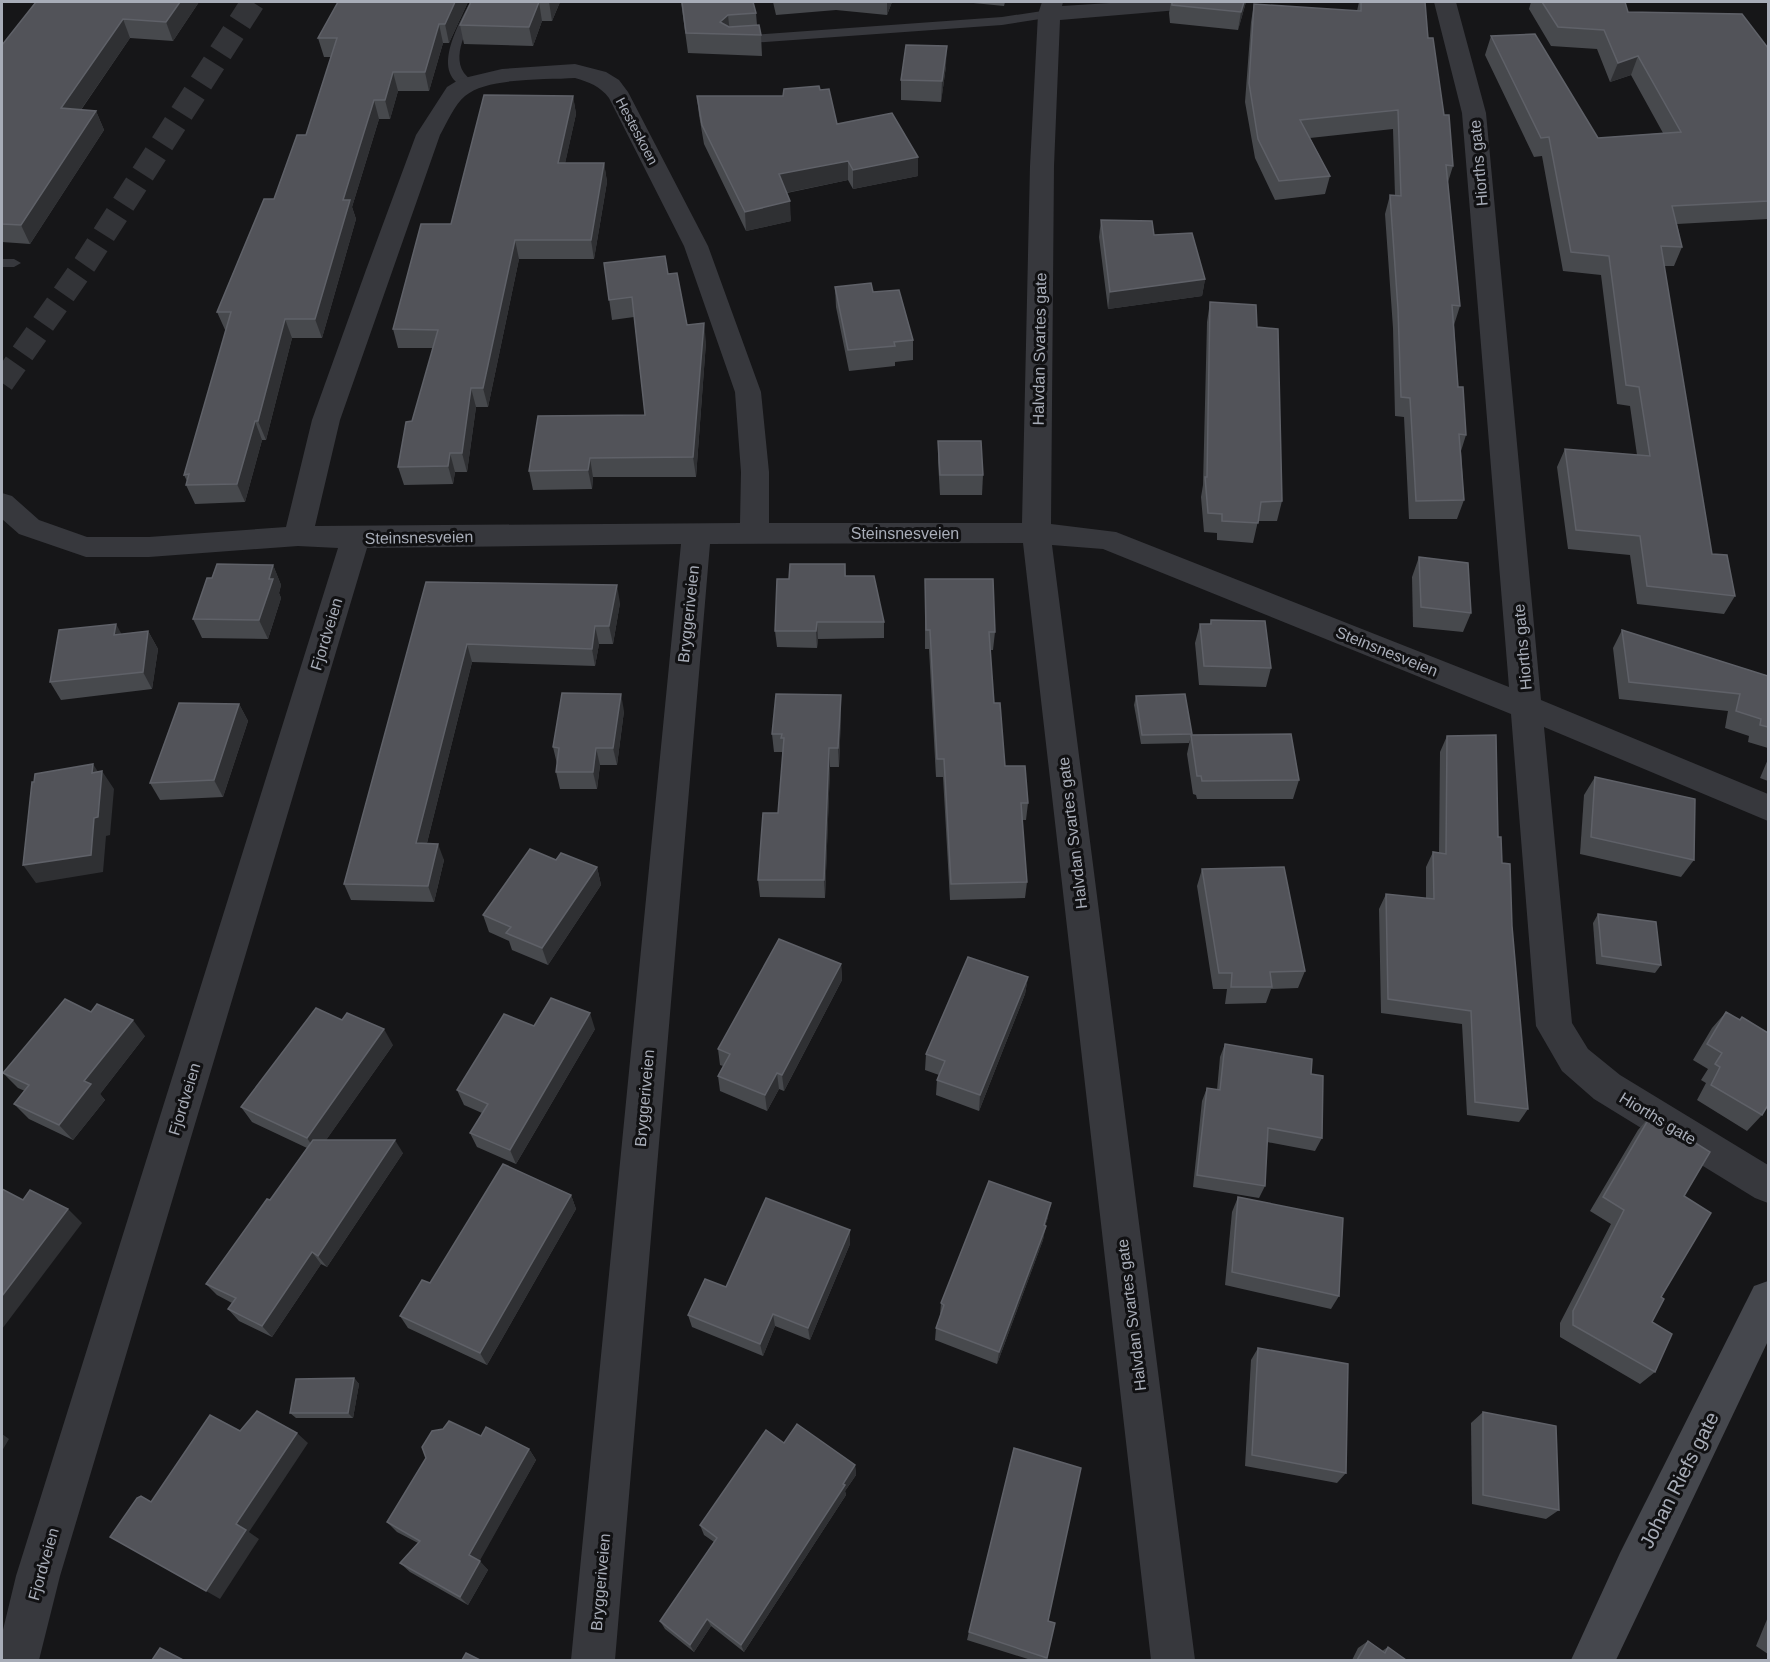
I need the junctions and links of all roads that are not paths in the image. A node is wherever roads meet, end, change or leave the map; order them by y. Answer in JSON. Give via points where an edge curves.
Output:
{"nodes":[{"id":1,"x":476,"y":2,"type":"edge"},
{"id":2,"x":1202,"y":2,"type":"edge"},
{"id":3,"x":1446,"y":2,"type":"edge"},
{"id":4,"x":1051,"y":8,"type":"edge"},
{"id":5,"x":730,"y":41,"type":"edge"},
{"id":6,"x":468,"y":84,"type":"junction"},
{"id":7,"x":2,"y":503,"type":"edge"},
{"id":8,"x":754,"y":533,"type":"junction"},
{"id":9,"x":1036,"y":533,"type":"junction"},
{"id":10,"x":696,"y":535,"type":"junction"},
{"id":11,"x":298,"y":536,"type":"junction"},
{"id":12,"x":356,"y":538,"type":"junction"},
{"id":13,"x":1527,"y":707,"type":"junction"},
{"id":14,"x":1768,"y":808,"type":"edge"},
{"id":15,"x":1768,"y":1185,"type":"edge"},
{"id":16,"x":1768,"y":1300,"type":"edge"},
{"id":17,"x":17,"y":1660,"type":"edge"},
{"id":18,"x":593,"y":1660,"type":"edge"},
{"id":19,"x":1173,"y":1660,"type":"edge"},
{"id":20,"x":1593,"y":1660,"type":"edge"}],
"edges":[{"from":1,"to":6,"type":"lane","via":[[454,54],[453,66],[458,77]]},
{"from":2,"to":4,"type":"street"},
{"from":3,"to":13,"type":"street","name":"Hiorths gate","via":[[1474,113]]},
{"from":4,"to":5,"type":"lane","via":[[1002,21]]},
{"from":4,"to":9,"type":"street","name":"Halvdan Svartes gate","via":[[1042,166]]},
{"from":6,"to":8,"type":"street","name":"Hesteskoen","via":[[502,76],[575,71],[598,77],[620,97],[696,246],[748,392],[755,472]]},
{"from":6,"to":11,"type":"street","via":[[455,92],[428,135],[326,420]]},
{"from":7,"to":11,"type":"street","name":"Steinsnesveien","via":[[29,527],[86,547],[150,547]]},
{"from":8,"to":9,"type":"street","name":"Steinsnesveien"},
{"from":8,"to":10,"type":"street","name":"Steinsnesveien"},
{"from":9,"to":13,"type":"street","name":"Steinsnesveien","via":[[1106,539]]},
{"from":9,"to":19,"type":"street","name":"Halvdan Svartes gate"},
{"from":10,"to":12,"type":"street","name":"Steinsnesveien"},
{"from":10,"to":18,"type":"street","name":"Bryggeriveien"},
{"from":11,"to":12,"type":"street","name":"Steinsnesveien"},
{"from":12,"to":17,"type":"street","name":"Fjordveien","via":[[38,1576]]},
{"from":13,"to":14,"type":"street","name":"Steinsnesveien"},
{"from":13,"to":15,"type":"street","name":"Hiorths gate","via":[[1554,1026],[1575,1060],[1607,1087]]},
{"from":16,"to":20,"type":"main road","name":"Johan Riefs gate"}]}
